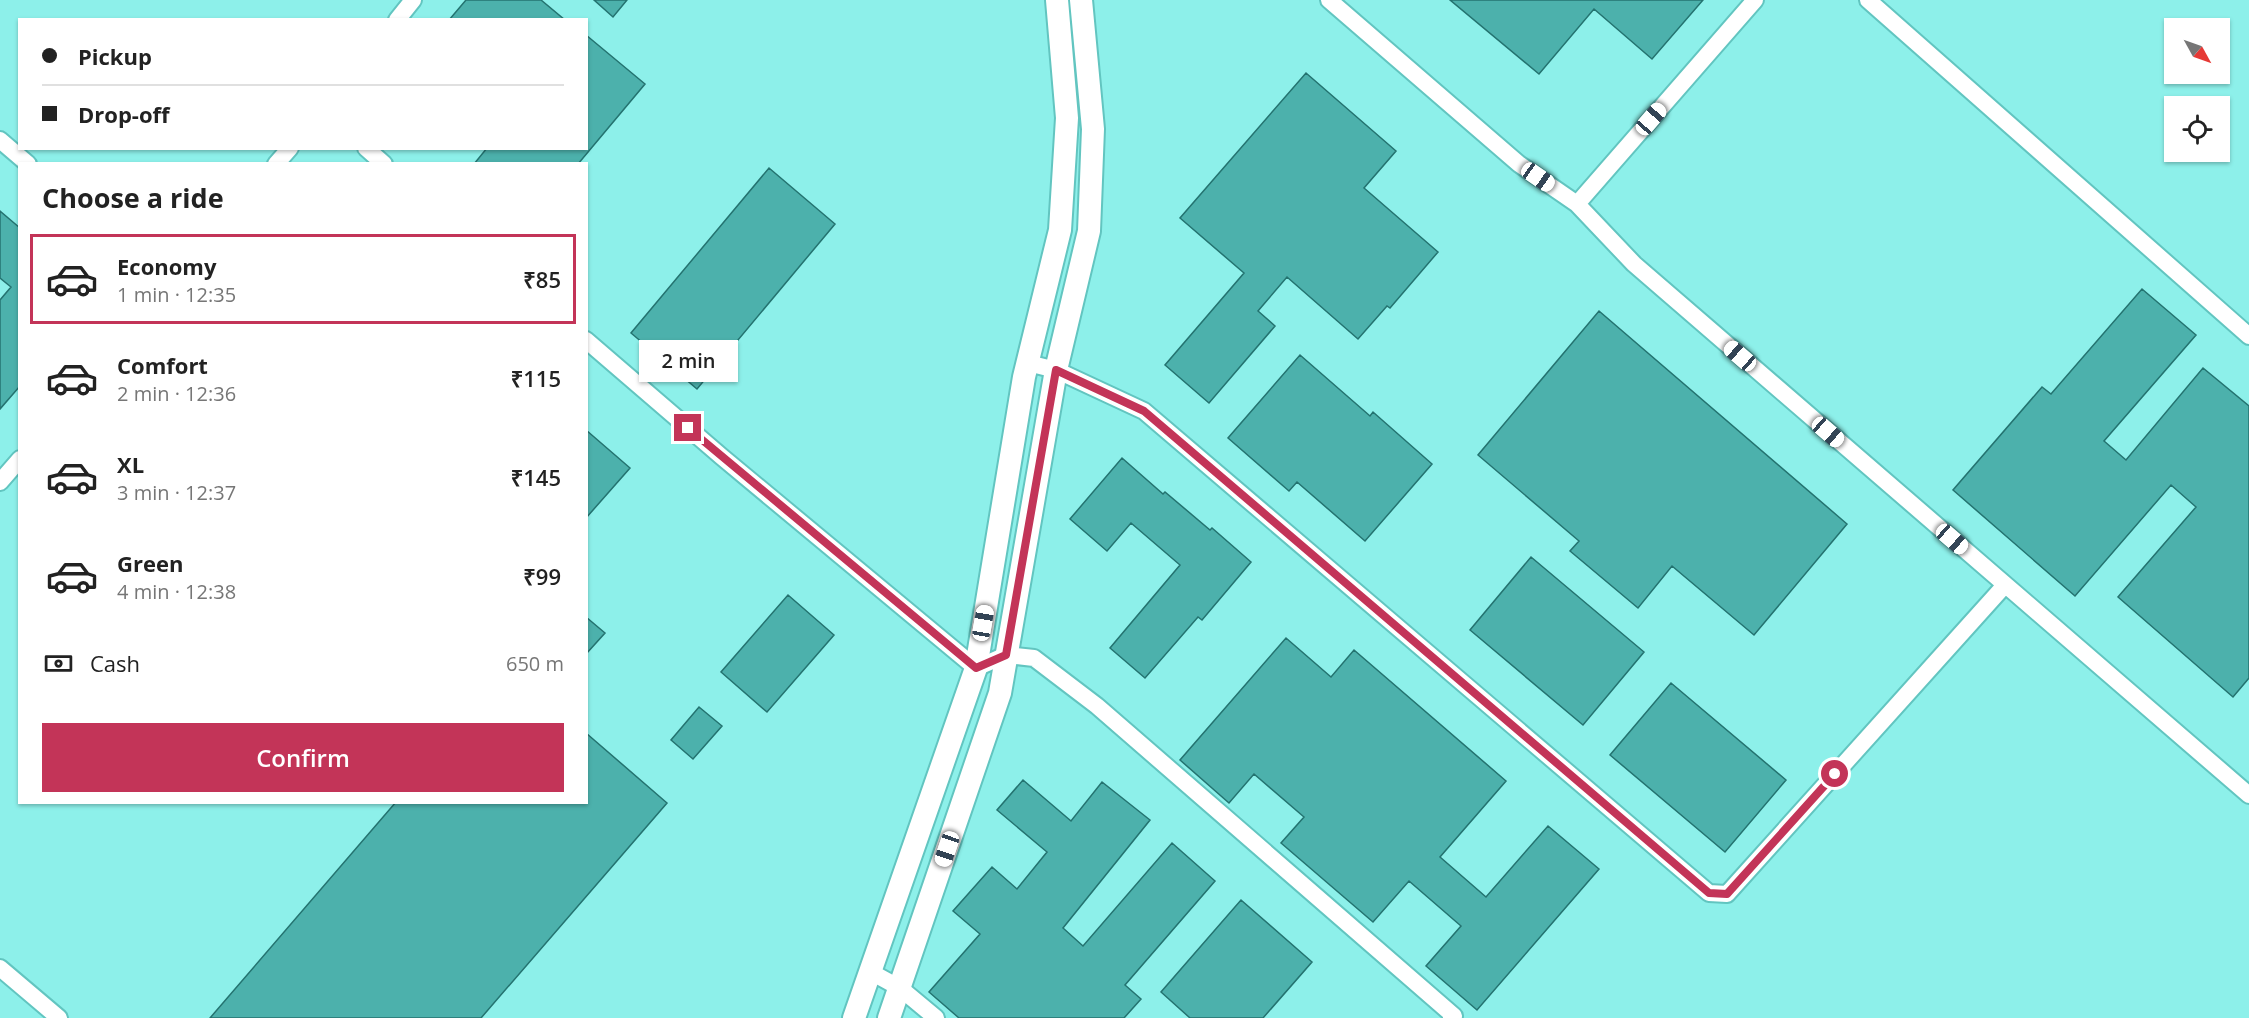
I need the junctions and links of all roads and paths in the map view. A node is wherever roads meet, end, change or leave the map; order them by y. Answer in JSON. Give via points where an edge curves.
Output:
{"nodes":[{"id":1,"x":413,"y":0,"type":"edge"},
{"id":2,"x":1057,"y":0,"type":"edge"},
{"id":3,"x":1081,"y":0,"type":"edge"},
{"id":4,"x":1329,"y":0,"type":"edge"},
{"id":5,"x":1755,"y":0,"type":"edge"},
{"id":6,"x":1868,"y":0,"type":"edge"},
{"id":7,"x":399,"y":18,"type":"edge"},
{"id":8,"x":0,"y":140,"type":"edge"},
{"id":9,"x":288,"y":150,"type":"edge"},
{"id":10,"x":368,"y":150,"type":"edge"},
{"id":11,"x":26,"y":162,"type":"edge"},
{"id":12,"x":278,"y":162,"type":"edge"},
{"id":13,"x":382,"y":162,"type":"edge"},
{"id":14,"x":1576,"y":204,"type":"junction"},
{"id":15,"x":2249,"y":336,"type":"edge"},
{"id":16,"x":588,"y":342,"type":"edge"},
{"id":17,"x":1028,"y":363,"type":"junction"},
{"id":18,"x":1056,"y":370,"type":"junction"},
{"id":19,"x":18,"y":461,"type":"edge"},
{"id":20,"x":0,"y":482,"type":"edge"},
{"id":21,"x":2005,"y":585,"type":"junction"},
{"id":22,"x":1006,"y":655,"type":"junction"},
{"id":23,"x":976,"y":668,"type":"junction"},
{"id":24,"x":2249,"y":795,"type":"edge"},
{"id":25,"x":0,"y":968,"type":"edge"},
{"id":26,"x":869,"y":971,"type":"junction"},
{"id":27,"x":900,"y":988,"type":"junction"},
{"id":28,"x":59,"y":1018,"type":"edge"},
{"id":29,"x":854,"y":1018,"type":"edge"},
{"id":30,"x":889,"y":1018,"type":"edge"},
{"id":31,"x":936,"y":1018,"type":"edge"},
{"id":32,"x":1451,"y":1018,"type":"edge"}],
"edges":[{"from":1,"to":7,"type":"street"},
{"from":2,"to":17,"type":"street","via":[[1067,118],[1060,230]]},
{"from":3,"to":18,"type":"street","via":[[1093,129],[1089,231]]},
{"from":4,"to":14,"type":"street","via":[[1519,164]]},
{"from":5,"to":14,"type":"street"},
{"from":6,"to":15,"type":"street"},
{"from":8,"to":11,"type":"street"},
{"from":9,"to":12,"type":"street"},
{"from":10,"to":13,"type":"street"},
{"from":14,"to":21,"type":"street","via":[[1634,264]]},
{"from":16,"to":23,"type":"street"},
{"from":17,"to":18,"type":"street"},
{"from":17,"to":23,"type":"street"},
{"from":18,"to":21,"type":"street","via":[[1144,411],[1709,893],[1727,894]]},
{"from":18,"to":22,"type":"street"},
{"from":19,"to":20,"type":"street"},
{"from":21,"to":24,"type":"street"},
{"from":22,"to":23,"type":"street"},
{"from":22,"to":27,"type":"street","via":[[1000,693]]},
{"from":22,"to":32,"type":"street","via":[[1034,658],[1097,706],[1454,1016]]},
{"from":23,"to":26,"type":"street"},
{"from":25,"to":28,"type":"street"},
{"from":26,"to":27,"type":"street"},
{"from":26,"to":29,"type":"street"},
{"from":27,"to":30,"type":"street"},
{"from":27,"to":31,"type":"street"}]}
